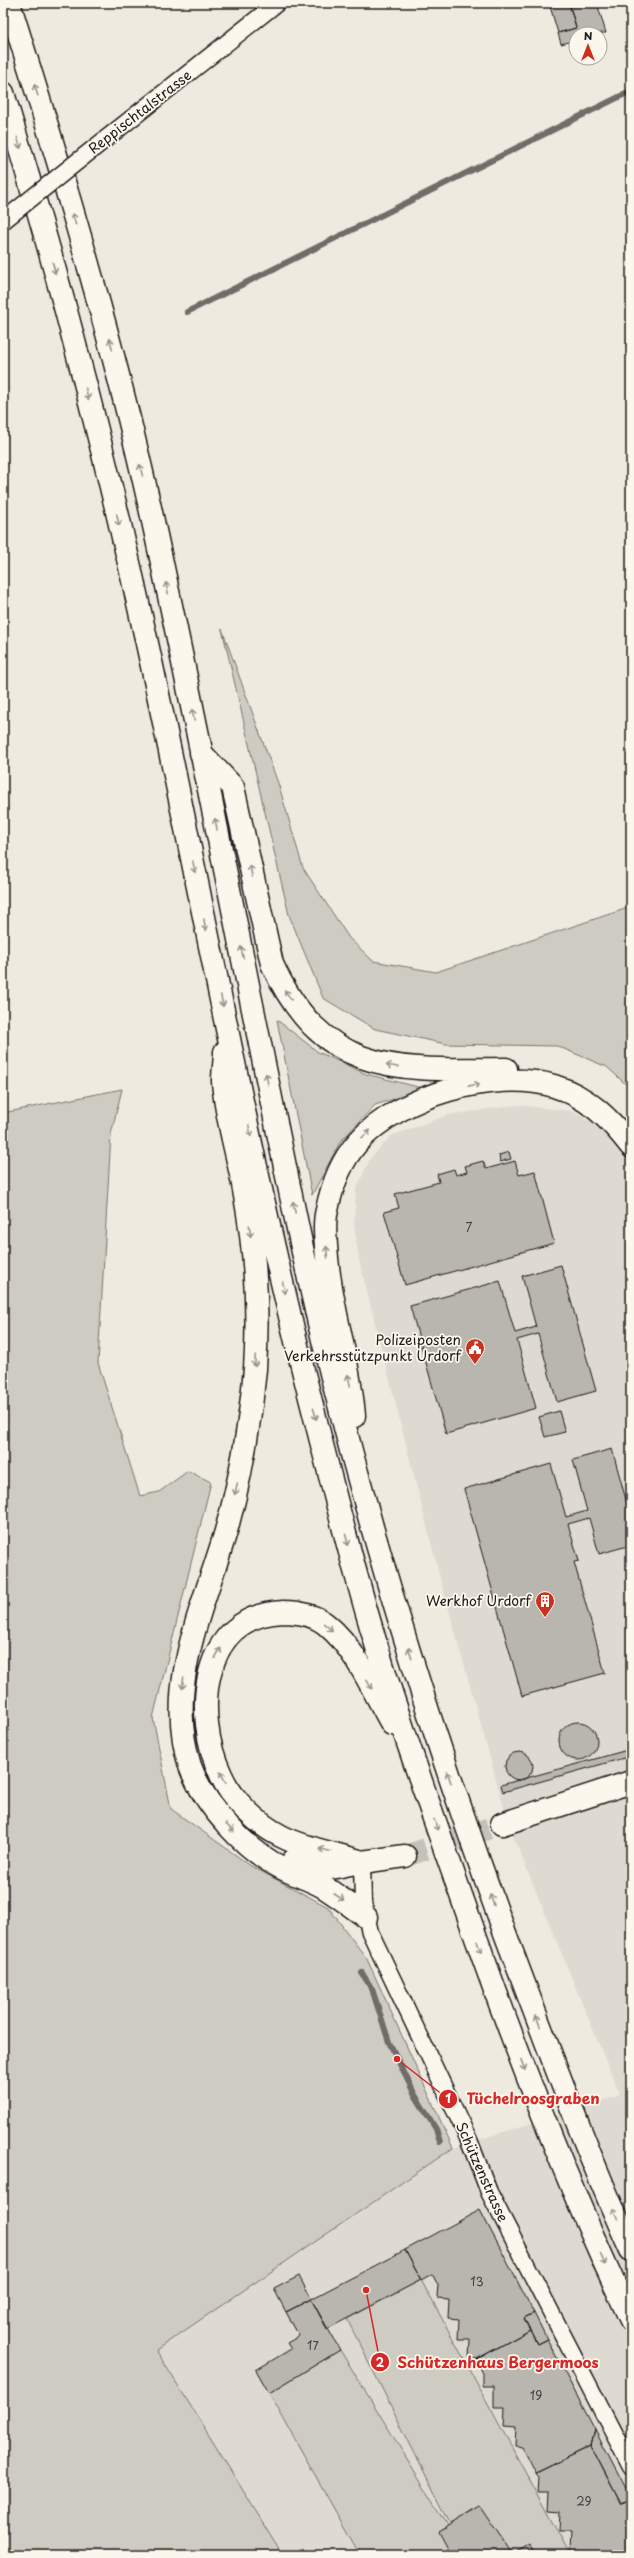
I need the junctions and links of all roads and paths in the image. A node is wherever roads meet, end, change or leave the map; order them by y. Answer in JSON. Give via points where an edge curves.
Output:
{"nodes":[{"id":1,"x":9,"y":3,"type":"edge"},
{"id":2,"x":277,"y":3,"type":"edge"},
{"id":3,"x":3,"y":93,"type":"edge"},
{"id":4,"x":3,"y":221,"type":"edge"},
{"id":5,"x":201,"y":753,"type":"junction"},
{"id":6,"x":227,"y":1025,"type":"junction"},
{"id":7,"x":631,"y":1123,"type":"edge"},
{"id":8,"x":631,"y":1146,"type":"edge"},
{"id":9,"x":358,"y":1475,"type":"junction"},
{"id":10,"x":414,"y":1761,"type":"junction"},
{"id":11,"x":631,"y":1782,"type":"edge"},
{"id":12,"x":502,"y":1824,"type":"tunnel mouth"},
{"id":13,"x":257,"y":1850,"type":"junction"},
{"id":14,"x":405,"y":1856,"type":"tunnel mouth"},
{"id":15,"x":362,"y":1862,"type":"junction"},
{"id":16,"x":366,"y":1917,"type":"junction"},
{"id":17,"x":631,"y":2250,"type":"edge"},
{"id":18,"x":631,"y":2320,"type":"edge"},
{"id":19,"x":631,"y":2467,"type":"edge"}],
"edges":[{"from":5,"to":1,"type":"main road","one_way":true,"via":[[150,508],[107,331]]},
{"from":2,"to":4,"type":"street","name":"Reppischtalstrasse","bridge":true},
{"from":3,"to":6,"type":"main road","one_way":true,"via":[[68,320],[115,506]]},
{"from":7,"to":5,"type":"main road","one_way":true,"via":[[606,1098],[583,1084],[554,1075],[524,1069],[396,1067],[356,1056],[335,1045],[313,1027],[296,1007],[272,964],[265,941],[234,787]]},
{"from":9,"to":5,"type":"main road","one_way":true,"via":[[330,1371],[302,1245]]},
{"from":6,"to":10,"type":"main road","one_way":true,"via":[[304,1372],[360,1587]]},
{"from":6,"to":13,"type":"main road","one_way":true,"via":[[223,1081],[245,1192],[253,1259],[255,1368],[249,1420],[236,1487],[208,1592],[198,1610],[187,1657],[182,1714],[190,1766],[201,1789],[228,1827]]},
{"from":9,"to":8,"type":"main road","one_way":true,"via":[[352,1395],[329,1281],[326,1241],[326,1212],[339,1172],[358,1142],[378,1123],[400,1108],[436,1095],[495,1081],[524,1081],[553,1086],[578,1096],[600,1112]]},
{"from":17,"to":9,"type":"main road","one_way":true,"via":[[593,2161],[487,1886],[431,1726]]},
{"from":15,"to":10,"type":"main road","one_way":true,"via":[[281,1836],[258,1820],[238,1801],[221,1776],[206,1722],[205,1694],[209,1670],[220,1649],[234,1631],[252,1618],[272,1612],[295,1612],[318,1619],[328,1625],[349,1650]]},
{"from":10,"to":18,"type":"main road","one_way":true,"via":[[517,2052],[565,2173]]},
{"from":11,"to":12,"type":"main road"},
{"from":13,"to":15,"type":"main road","via":[[326,1869]]},
{"from":13,"to":16,"type":"main road","one_way":true,"via":[[281,1868],[324,1887]]},
{"from":14,"to":15,"type":"main road"},
{"from":15,"to":16,"type":"street","name":"Schützenstrasse"},
{"from":16,"to":19,"type":"street","name":"Schützenstrasse","via":[[370,1932],[469,2140],[489,2192]]}]}
